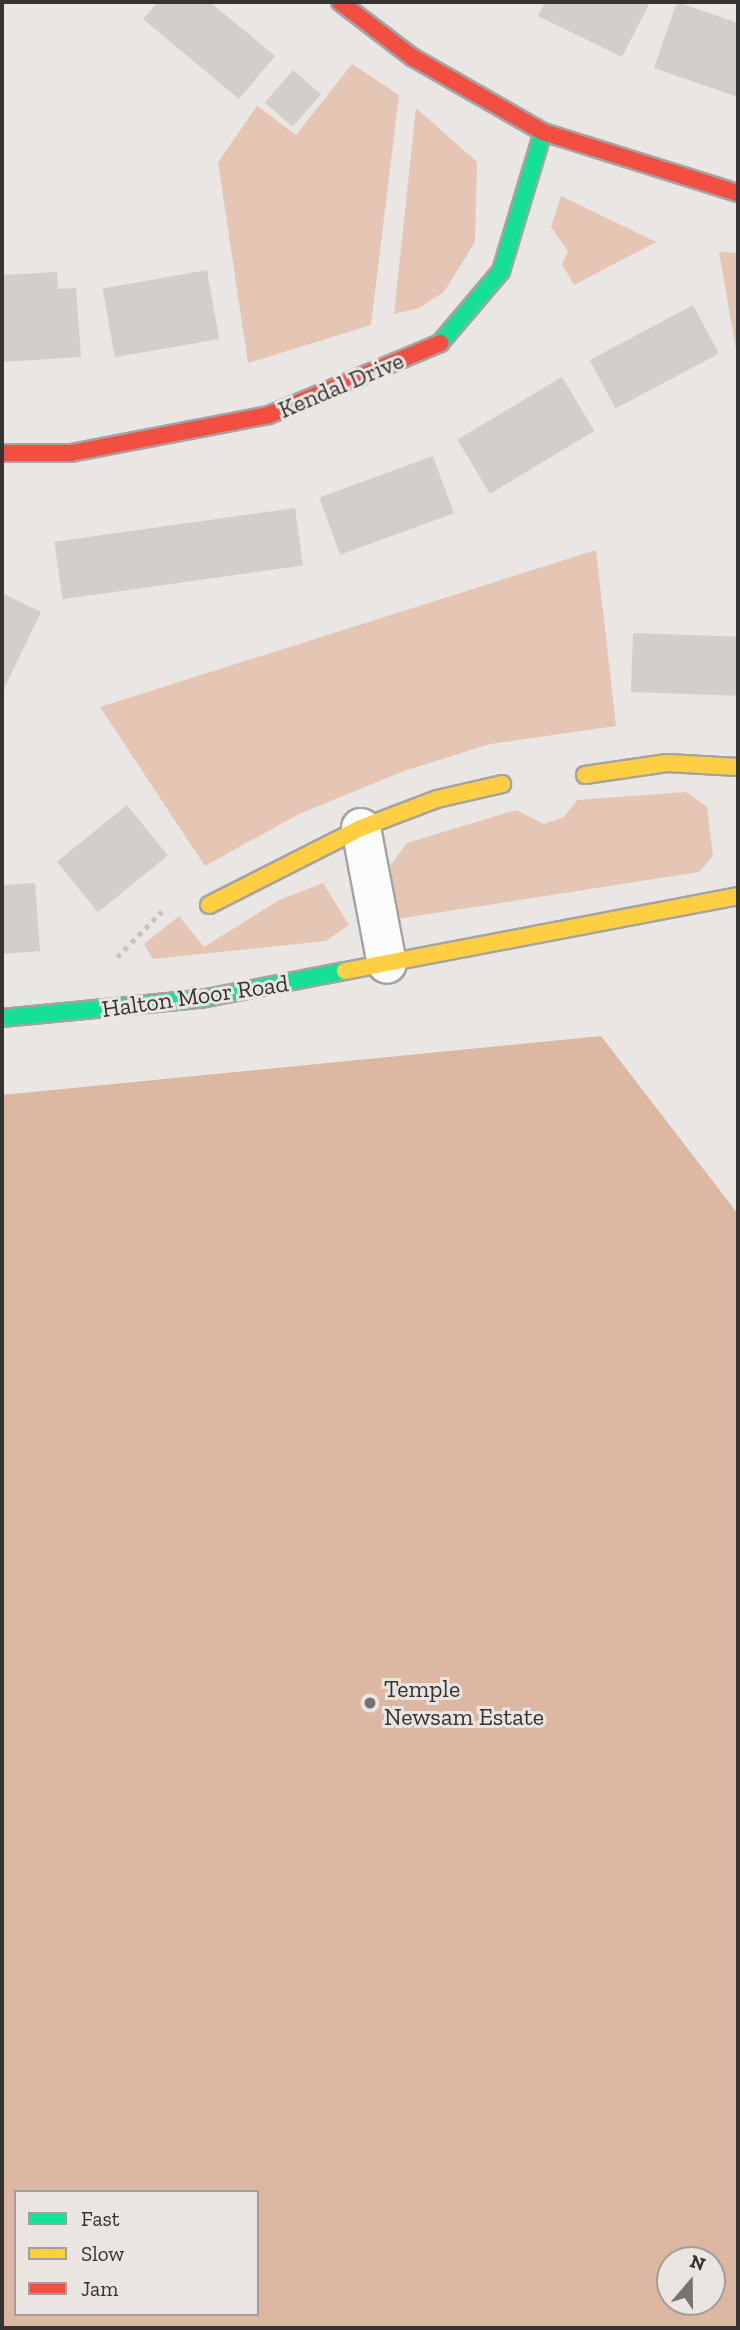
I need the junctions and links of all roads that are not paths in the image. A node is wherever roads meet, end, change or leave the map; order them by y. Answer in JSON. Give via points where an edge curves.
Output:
{"nodes":[{"id":1,"x":340,"y":2,"type":"edge"},
{"id":2,"x":543,"y":132,"type":"junction"},
{"id":3,"x":738,"y":193,"type":"edge"},
{"id":4,"x":2,"y":453,"type":"edge"},
{"id":5,"x":738,"y":771,"type":"edge"},
{"id":6,"x":585,"y":775,"type":"dead end"},
{"id":7,"x":502,"y":785,"type":"dead end"},
{"id":8,"x":361,"y":828,"type":"junction"},
{"id":9,"x":738,"y":896,"type":"edge"},
{"id":10,"x":209,"y":905,"type":"road end"},
{"id":11,"x":387,"y":964,"type":"junction"},
{"id":12,"x":2,"y":1018,"type":"edge"}],
"edges":[{"from":1,"to":2,"type":"street","via":[[412,57]]},
{"from":2,"to":3,"type":"street"},
{"from":2,"to":4,"type":"street","name":"Kendal Drive","via":[[501,271],[450,339],[269,415],[71,453]]},
{"from":5,"to":6,"type":"street","via":[[667,763]]},
{"from":7,"to":8,"type":"street","via":[[437,799]]},
{"from":8,"to":10,"type":"street"},
{"from":8,"to":11,"type":"street"},
{"from":9,"to":11,"type":"street","name":"Halton Moor Road"},
{"from":11,"to":12,"type":"street","name":"Halton Moor Road","via":[[201,999]]}]}
